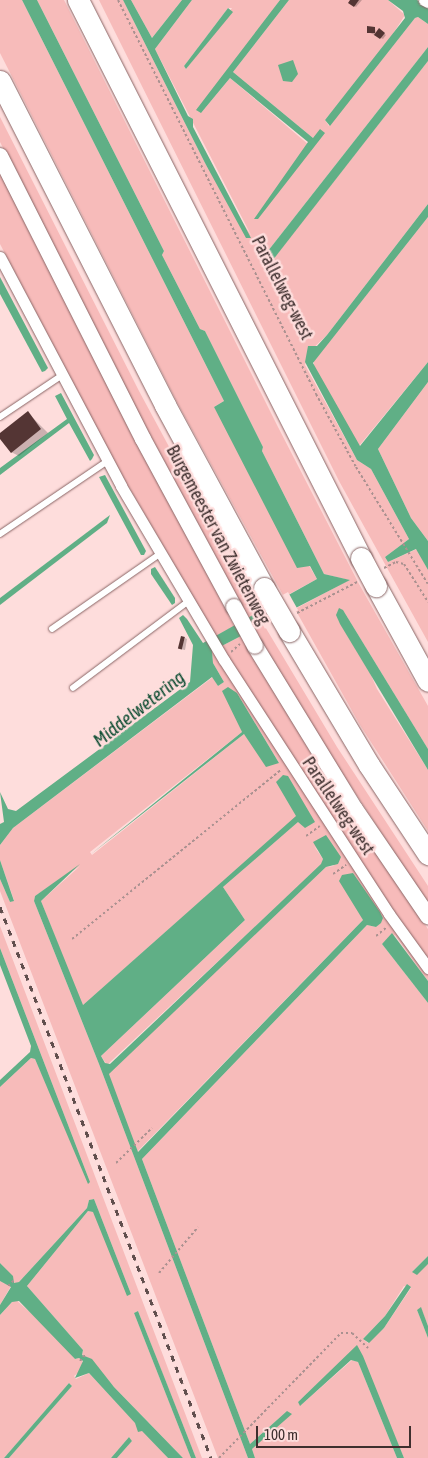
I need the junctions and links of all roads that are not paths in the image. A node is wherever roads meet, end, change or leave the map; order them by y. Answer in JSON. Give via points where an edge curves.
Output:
{"nodes":[{"id":1,"x":78,"y":0,"type":"edge"},
{"id":2,"x":424,"y":0,"type":"edge"},
{"id":3,"x":428,"y":2,"type":"edge"},
{"id":4,"x":0,"y":81,"type":"edge"},
{"id":5,"x":0,"y":156,"type":"edge"},
{"id":6,"x":0,"y":258,"type":"edge"},
{"id":7,"x":62,"y":376,"type":"junction"},
{"id":8,"x":0,"y":417,"type":"edge"},
{"id":9,"x":108,"y":461,"type":"junction"},
{"id":10,"x":0,"y":534,"type":"edge"},
{"id":11,"x":160,"y":554,"type":"junction"},
{"id":12,"x":189,"y":601,"type":"junction"},
{"id":13,"x":52,"y":629,"type":"dead end"},
{"id":14,"x":428,"y":681,"type":"edge"},
{"id":15,"x":73,"y":688,"type":"dead end"},
{"id":16,"x":428,"y":854,"type":"edge"},
{"id":17,"x":428,"y":916,"type":"edge"},
{"id":18,"x":428,"y":968,"type":"edge"}],
"edges":[{"from":1,"to":14,"type":"highway","via":[[369,573]]},
{"from":2,"to":3,"type":"street"},
{"from":4,"to":16,"type":"highway","bridge":true,"via":[[165,405],[264,588],[292,623],[369,765]]},
{"from":5,"to":17,"type":"main road","name":"Burgemeester van Zwietenweg","bridge":true,"via":[[143,439],[251,643],[355,809]]},
{"from":6,"to":7,"type":"street","name":"Parallelweg-west"},
{"from":7,"to":8,"type":"lane"},
{"from":7,"to":9,"type":"street","name":"Parallelweg-west"},
{"from":9,"to":10,"type":"lane"},
{"from":9,"to":11,"type":"street","name":"Parallelweg-west"},
{"from":11,"to":12,"type":"street","name":"Parallelweg-west"},
{"from":11,"to":13,"type":"lane"},
{"from":12,"to":15,"type":"lane"},
{"from":12,"to":18,"type":"street","name":"Parallelweg-west","via":[[289,763]]}]}
